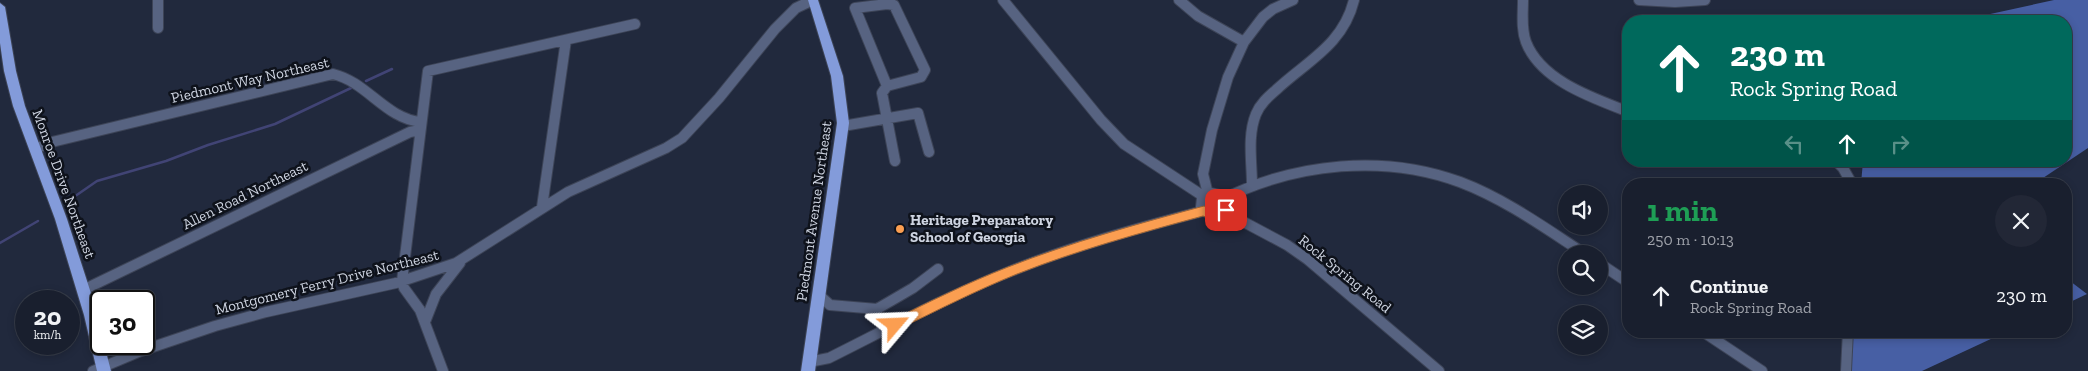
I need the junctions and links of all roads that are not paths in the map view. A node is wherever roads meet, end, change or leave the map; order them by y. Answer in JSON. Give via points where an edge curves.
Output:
{"nodes":[{"id":1,"x":158,"y":0,"type":"edge"},
{"id":2,"x":813,"y":0,"type":"edge"},
{"id":3,"x":1003,"y":0,"type":"edge"},
{"id":4,"x":1179,"y":0,"type":"edge"},
{"id":5,"x":1294,"y":0,"type":"edge"},
{"id":6,"x":1354,"y":0,"type":"edge"},
{"id":7,"x":1523,"y":0,"type":"edge"},
{"id":8,"x":1642,"y":0,"type":"edge"},
{"id":9,"x":1705,"y":0,"type":"edge"},
{"id":10,"x":0,"y":7,"type":"edge"},
{"id":11,"x":635,"y":24,"type":"dead end"},
{"id":12,"x":158,"y":28,"type":"dead end"},
{"id":13,"x":566,"y":40,"type":"junction"},
{"id":14,"x":1244,"y":42,"type":"junction"},
{"id":15,"x":887,"y":86,"type":"junction"},
{"id":16,"x":1622,"y":109,"type":"edge"},
{"id":17,"x":886,"y":118,"type":"junction"},
{"id":18,"x":421,"y":126,"type":"junction"},
{"id":19,"x":842,"y":126,"type":"junction"},
{"id":20,"x":35,"y":149,"type":"junction"},
{"id":21,"x":929,"y":152,"type":"dead end"},
{"id":22,"x":895,"y":161,"type":"dead end"},
{"id":23,"x":1842,"y":167,"type":"edge"},
{"id":24,"x":1849,"y":178,"type":"edge"},
{"id":25,"x":1252,"y":186,"type":"junction"},
{"id":26,"x":1206,"y":195,"type":"junction"},
{"id":27,"x":1225,"y":198,"type":"junction"},
{"id":28,"x":542,"y":207,"type":"junction"},
{"id":29,"x":1204,"y":211,"type":"junction"},
{"id":30,"x":1225,"y":212,"type":"junction"},
{"id":31,"x":1572,"y":245,"type":"edge"},
{"id":32,"x":462,"y":260,"type":"junction"},
{"id":33,"x":938,"y":269,"type":"dead end"},
{"id":34,"x":1608,"y":269,"type":"edge"},
{"id":35,"x":1622,"y":278,"type":"edge"},
{"id":36,"x":402,"y":281,"type":"junction"},
{"id":37,"x":83,"y":290,"type":"junction"},
{"id":38,"x":819,"y":295,"type":"junction"},
{"id":39,"x":425,"y":322,"type":"junction"},
{"id":40,"x":1712,"y":338,"type":"edge"},
{"id":41,"x":1848,"y":338,"type":"edge"},
{"id":42,"x":809,"y":366,"type":"edge"},
{"id":43,"x":100,"y":370,"type":"edge"},
{"id":44,"x":443,"y":371,"type":"edge"},
{"id":45,"x":1439,"y":371,"type":"edge"},
{"id":46,"x":1762,"y":371,"type":"edge"},
{"id":47,"x":1846,"y":371,"type":"edge"}],
"edges":[{"from":1,"to":12,"type":"street"},
{"from":2,"to":19,"type":"main road","name":"Piedmont Avenue Northeast","via":[[839,79]]},
{"from":2,"to":28,"type":"street","name":"Montgomery Ferry Drive Northeast","via":[[796,8],[775,29],[682,138]]},
{"from":3,"to":26,"type":"street","via":[[1124,144]]},
{"from":4,"to":14,"type":"street","via":[[1198,16]]},
{"from":5,"to":14,"type":"street","via":[[1263,17]]},
{"from":6,"to":25,"type":"street","via":[[1337,37],[1281,84],[1256,112]]},
{"from":7,"to":16,"type":"street","via":[[1526,43],[1538,62],[1589,95]]},
{"from":8,"to":9,"type":"street"},
{"from":10,"to":20,"type":"main road","name":"Monroe Drive Northeast","via":[[10,71]]},
{"from":11,"to":13,"type":"street"},
{"from":13,"to":18,"type":"street","via":[[432,69],[427,74]]},
{"from":13,"to":28,"type":"street"},
{"from":14,"to":26,"type":"street","via":[[1225,84],[1212,130],[1203,174]]},
{"from":15,"to":15,"type":"street","via":[[922,76],[925,70],[894,6],[855,8]]},
{"from":15,"to":17,"type":"street","via":[[882,93]]},
{"from":17,"to":19,"type":"street"},
{"from":17,"to":21,"type":"street","via":[[918,113]]},
{"from":17,"to":22,"type":"street"},
{"from":18,"to":20,"type":"street","name":"Piedmont Way Northeast","via":[[407,121],[346,76],[333,74]]},
{"from":18,"to":36,"type":"street"},
{"from":18,"to":37,"type":"street","name":"Allen Road Northeast"},
{"from":19,"to":38,"type":"main road","name":"Piedmont Avenue Northeast"},
{"from":20,"to":37,"type":"main road","name":"Monroe Drive Northeast"},
{"from":23,"to":24,"type":"street"},
{"from":25,"to":27,"type":"street"},
{"from":25,"to":31,"type":"street","via":[[1340,166],[1411,168],[1490,194]]},
{"from":26,"to":27,"type":"street","via":[[1218,194]]},
{"from":26,"to":29,"type":"street","via":[[1200,204]]},
{"from":27,"to":30,"type":"street","via":[[1228,206]]},
{"from":28,"to":32,"type":"street","name":"Montgomery Ferry Drive Northeast"},
{"from":29,"to":30,"type":"street","name":"Rock Spring Road","via":[[1216,215]]},
{"from":29,"to":42,"type":"street","name":"Rock Spring Road","via":[[1113,236],[1013,270]]},
{"from":30,"to":45,"type":"street","name":"Rock Spring Road","via":[[1307,259]]},
{"from":32,"to":36,"type":"street","name":"Montgomery Ferry Drive Northeast","via":[[441,270]]},
{"from":32,"to":39,"type":"street","via":[[436,294]]},
{"from":33,"to":38,"type":"street","via":[[877,309],[830,305]]},
{"from":34,"to":35,"type":"street"},
{"from":36,"to":39,"type":"street"},
{"from":36,"to":43,"type":"street","name":"Montgomery Ferry Drive Northeast","via":[[238,319],[173,340]]},
{"from":37,"to":43,"type":"main road","name":"Monroe Drive Northeast"},
{"from":38,"to":42,"type":"main road","name":"Piedmont Avenue Northeast"},
{"from":39,"to":44,"type":"street"},
{"from":40,"to":46,"type":"street"},
{"from":41,"to":47,"type":"street"}]}
